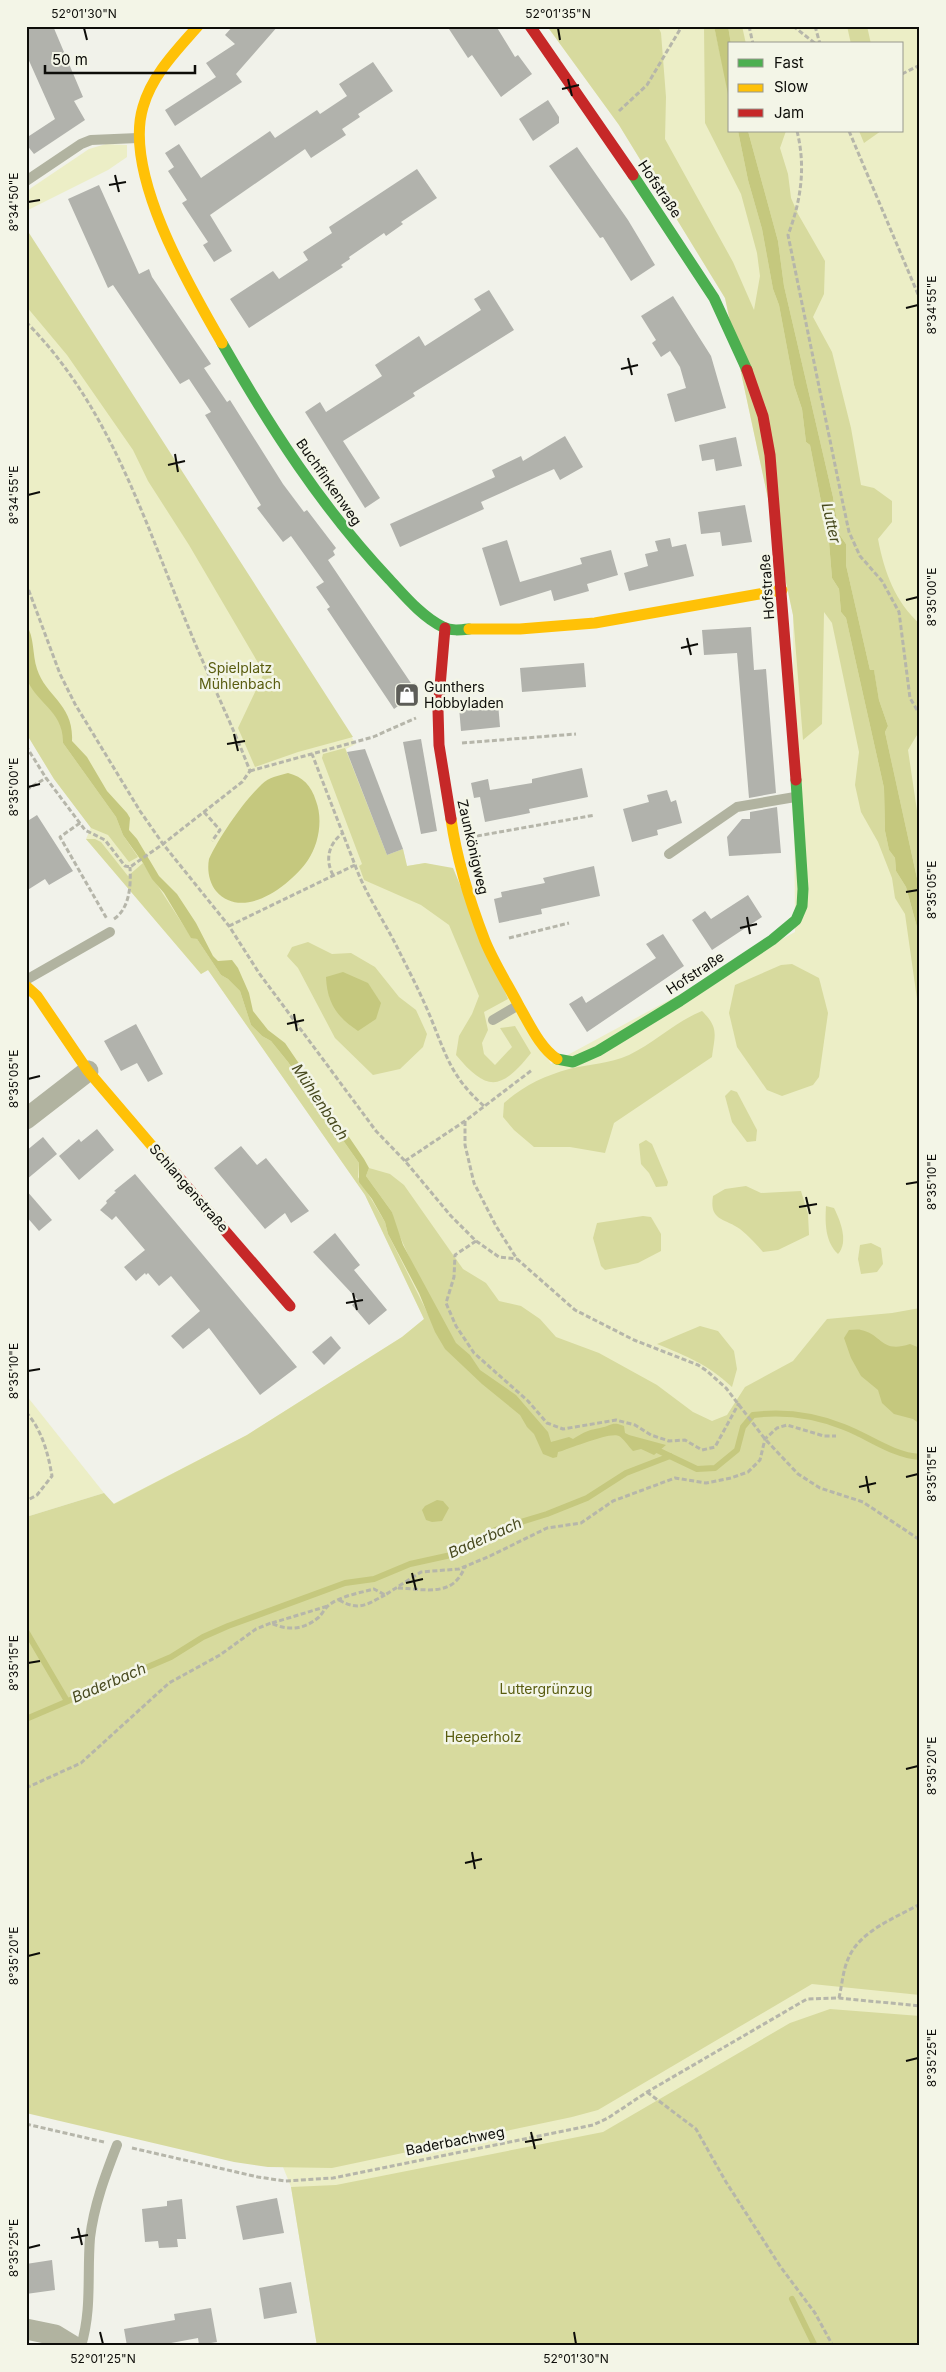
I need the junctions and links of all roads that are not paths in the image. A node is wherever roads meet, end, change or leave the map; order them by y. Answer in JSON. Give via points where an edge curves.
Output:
{"nodes":[{"id":1,"x":198,"y":26,"type":"edge"},
{"id":2,"x":530,"y":26,"type":"edge"},
{"id":3,"x":138,"y":138,"type":"junction"},
{"id":4,"x":26,"y":181,"type":"edge"},
{"id":5,"x":782,"y":590,"type":"junction"},
{"id":6,"x":445,"y":628,"type":"junction"},
{"id":7,"x":797,"y":797,"type":"junction"},
{"id":8,"x":669,"y":854,"type":"dead end"},
{"id":9,"x":110,"y":932,"type":"road end"},
{"id":10,"x":26,"y":980,"type":"edge"},
{"id":11,"x":26,"y":986,"type":"edge"},
{"id":12,"x":518,"y":1006,"type":"junction"},
{"id":13,"x":493,"y":1020,"type":"dead end"},
{"id":14,"x":549,"y":1054,"type":"joint"},
{"id":15,"x":88,"y":1071,"type":"junction"},
{"id":16,"x":26,"y":1119,"type":"edge"},
{"id":17,"x":290,"y":1306,"type":"dead end"},
{"id":18,"x":117,"y":2145,"type":"road end"},
{"id":19,"x":26,"y":2329,"type":"edge"},
{"id":20,"x":74,"y":2346,"type":"edge"},
{"id":21,"x":81,"y":2346,"type":"edge"}],
"edges":[{"from":1,"to":3,"type":"street","name":"Buchfinkenweg","via":[[151,85],[142,108]]},
{"from":2,"to":5,"type":"street","name":"Hofstraße","via":[[714,298],[749,374],[763,416],[770,455]]},
{"from":3,"to":4,"type":"lane","via":[[91,140]]},
{"from":3,"to":6,"type":"street","name":"Buchfinkenweg","via":[[152,199],[176,257],[262,411],[340,527],[416,607]]},
{"from":5,"to":6,"type":"street","via":[[600,623],[515,630]]},
{"from":5,"to":7,"type":"street","name":"Hofstraße"},
{"from":6,"to":12,"type":"street","name":"Zaunkönigweg","via":[[438,710],[439,745],[454,840],[486,943]]},
{"from":7,"to":8,"type":"lane","via":[[737,807]]},
{"from":7,"to":14,"type":"street","name":"Hofstraße","via":[[803,889],[802,906],[796,920],[697,990],[598,1051],[573,1062],[560,1061]]},
{"from":9,"to":10,"type":"lane"},
{"from":11,"to":15,"type":"street","name":"Schlangenstraße","via":[[37,996]]},
{"from":12,"to":13,"type":"lane"},
{"from":12,"to":14,"type":"street","name":"Zaunkönigweg"},
{"from":15,"to":16,"type":"street"},
{"from":15,"to":17,"type":"street","name":"Schlangenstraße"},
{"from":18,"to":21,"type":"lane","via":[[94,2209],[88,2319]]},
{"from":19,"to":20,"type":"street","via":[[55,2335]]}]}
